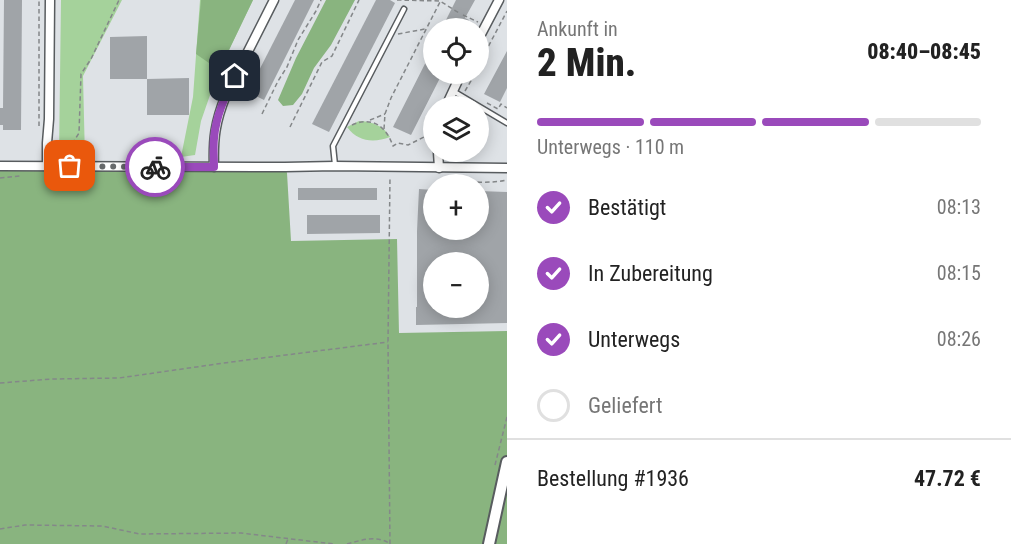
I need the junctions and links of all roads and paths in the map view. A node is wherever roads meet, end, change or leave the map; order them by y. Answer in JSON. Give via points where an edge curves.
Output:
{"nodes":[{"id":1,"x":39,"y":0,"type":"edge"},
{"id":2,"x":50,"y":0,"type":"edge"},
{"id":3,"x":119,"y":0,"type":"edge"},
{"id":4,"x":274,"y":0,"type":"edge"},
{"id":5,"x":321,"y":0,"type":"edge"},
{"id":6,"x":359,"y":0,"type":"edge"},
{"id":7,"x":397,"y":0,"type":"edge"},
{"id":8,"x":441,"y":0,"type":"edge"},
{"id":9,"x":499,"y":0,"type":"edge"},
{"id":10,"x":404,"y":9,"type":"dead end"},
{"id":11,"x":507,"y":11,"type":"edge"},
{"id":12,"x":459,"y":13,"type":"dead end"},
{"id":13,"x":463,"y":15,"type":"dead end"},
{"id":14,"x":431,"y":18,"type":"edge"},
{"id":15,"x":469,"y":18,"type":"edge"},
{"id":16,"x":489,"y":20,"type":"edge"},
{"id":17,"x":423,"y":29,"type":"edge"},
{"id":18,"x":423,"y":33,"type":"edge"},
{"id":19,"x":392,"y":34,"type":"junction"},
{"id":20,"x":489,"y":45,"type":"edge"},
{"id":21,"x":456,"y":84,"type":"edge"},
{"id":22,"x":453,"y":91,"type":"junction"},
{"id":23,"x":451,"y":96,"type":"edge"},
{"id":24,"x":461,"y":96,"type":"edge"},
{"id":25,"x":489,"y":104,"type":"edge"},
{"id":26,"x":507,"y":108,"type":"edge"},
{"id":27,"x":489,"y":112,"type":"edge"},
{"id":28,"x":262,"y":114,"type":"dead end"},
{"id":29,"x":386,"y":114,"type":"junction"},
{"id":30,"x":368,"y":121,"type":"junction"},
{"id":31,"x":507,"y":123,"type":"edge"},
{"id":32,"x":343,"y":125,"type":"junction"},
{"id":33,"x":290,"y":128,"type":"dead end"},
{"id":34,"x":384,"y":129,"type":"junction"},
{"id":35,"x":39,"y":130,"type":"dead end"},
{"id":36,"x":423,"y":138,"type":"edge"},
{"id":37,"x":47,"y":143,"type":"junction"},
{"id":38,"x":439,"y":162,"type":"edge"},
{"id":39,"x":0,"y":166,"type":"edge"},
{"id":40,"x":47,"y":166,"type":"junction"},
{"id":41,"x":335,"y":166,"type":"junction"},
{"id":42,"x":214,"y":167,"type":"junction"},
{"id":43,"x":390,"y":167,"type":"junction"},
{"id":44,"x":439,"y":168,"type":"junction"},
{"id":45,"x":507,"y":168,"type":"edge"},
{"id":46,"x":388,"y":342,"type":"junction"},
{"id":47,"x":0,"y":383,"type":"edge"},
{"id":48,"x":507,"y":462,"type":"edge"},
{"id":49,"x":0,"y":529,"type":"edge"},
{"id":50,"x":288,"y":538,"type":"junction"},
{"id":51,"x":286,"y":544,"type":"edge"},
{"id":52,"x":334,"y":544,"type":"edge"},
{"id":53,"x":347,"y":544,"type":"edge"},
{"id":54,"x":390,"y":544,"type":"edge"},
{"id":55,"x":489,"y":544,"type":"edge"}],
"edges":[{"from":1,"to":35,"type":"path"},
{"from":2,"to":37,"type":"street"},
{"from":3,"to":37,"type":"path","via":[[81,74],[79,133],[74,141]]},
{"from":4,"to":42,"type":"street","via":[[226,95],[213,141]]},
{"from":5,"to":28,"type":"path"},
{"from":6,"to":33,"type":"path","via":[[332,56],[322,62]]},
{"from":7,"to":8,"type":"path"},
{"from":8,"to":12,"type":"path"},
{"from":8,"to":14,"type":"path"},
{"from":9,"to":16,"type":"street"},
{"from":10,"to":19,"type":"lane"},
{"from":11,"to":20,"type":"path"},
{"from":13,"to":15,"type":"path"},
{"from":17,"to":19,"type":"path"},
{"from":18,"to":29,"type":"path"},
{"from":19,"to":32,"type":"lane"},
{"from":21,"to":22,"type":"street"},
{"from":22,"to":23,"type":"street"},
{"from":22,"to":24,"type":"lane"},
{"from":25,"to":26,"type":"path"},
{"from":27,"to":31,"type":"lane"},
{"from":29,"to":30,"type":"path"},
{"from":29,"to":34,"type":"path"},
{"from":30,"to":32,"type":"path"},
{"from":30,"to":34,"type":"path"},
{"from":32,"to":41,"type":"lane","via":[[333,146]]},
{"from":34,"to":36,"type":"path","via":[[393,146],[408,145]]},
{"from":37,"to":40,"type":"street"},
{"from":38,"to":44,"type":"street"},
{"from":39,"to":40,"type":"street"},
{"from":40,"to":42,"type":"street"},
{"from":41,"to":42,"type":"street"},
{"from":41,"to":43,"type":"street"},
{"from":43,"to":44,"type":"street"},
{"from":43,"to":46,"type":"path"},
{"from":44,"to":45,"type":"street"},
{"from":46,"to":47,"type":"path","via":[[119,378]]},
{"from":46,"to":54,"type":"path"},
{"from":48,"to":55,"type":"street"},
{"from":49,"to":50,"type":"path","via":[[25,525],[102,526],[140,534],[241,533]]},
{"from":50,"to":51,"type":"path"},
{"from":50,"to":52,"type":"path"},
{"from":53,"to":54,"type":"path","via":[[381,538]]}]}
